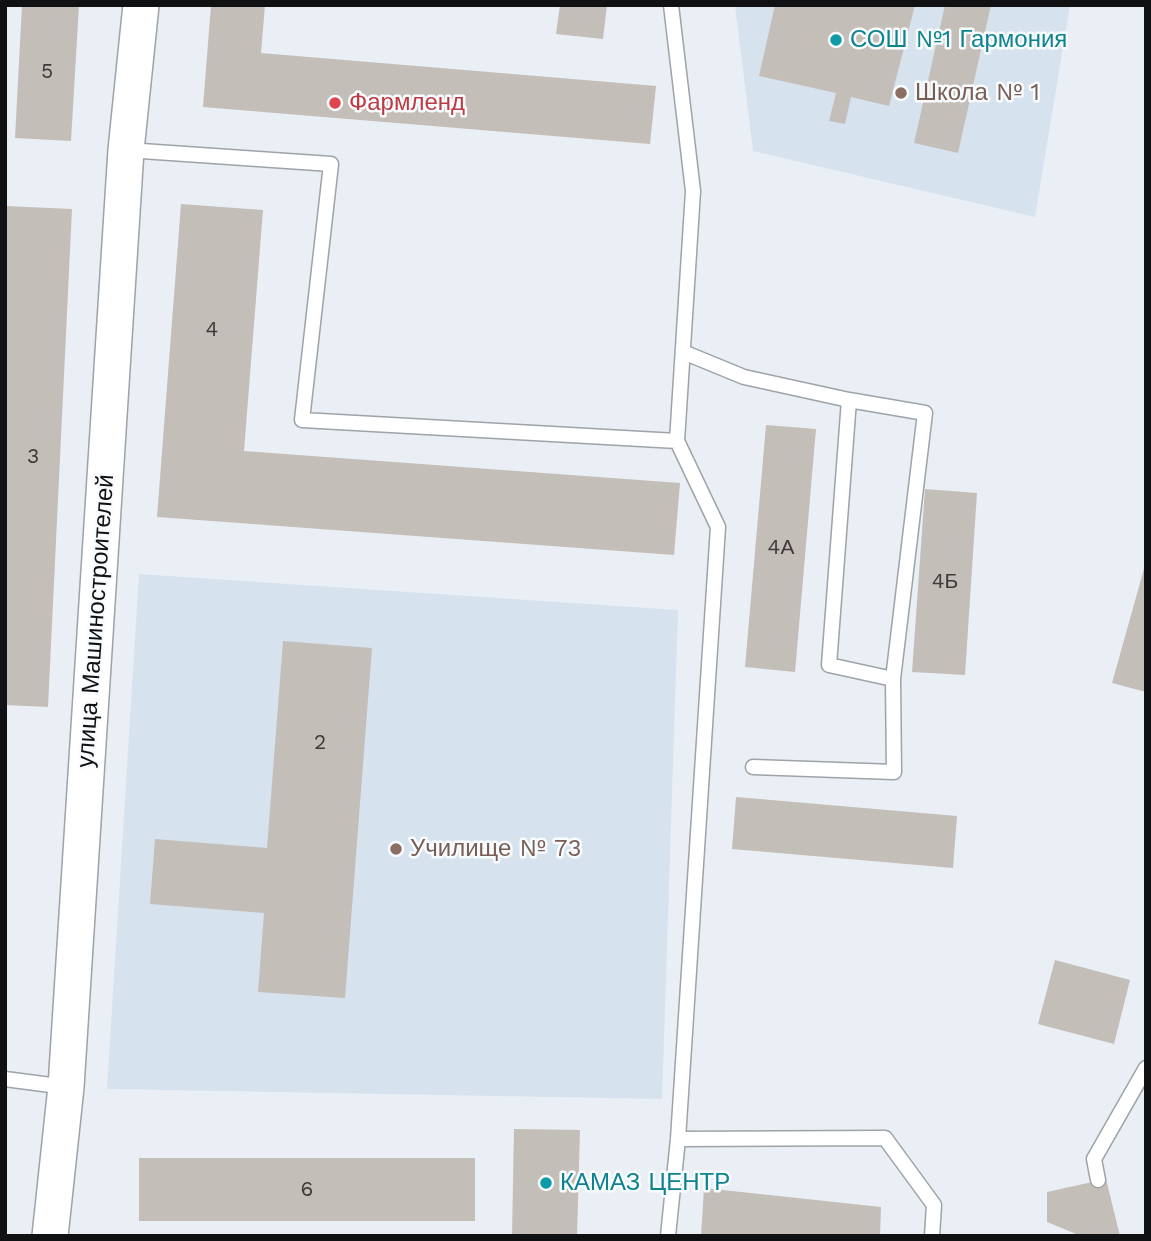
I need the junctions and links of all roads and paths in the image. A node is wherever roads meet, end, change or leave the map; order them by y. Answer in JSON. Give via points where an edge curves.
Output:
{"nodes":[{"id":1,"x":141,"y":5,"type":"edge"},
{"id":2,"x":671,"y":5,"type":"edge"},
{"id":3,"x":126,"y":150,"type":"junction"},
{"id":4,"x":683,"y":352,"type":"junction"},
{"id":5,"x":849,"y":400,"type":"junction"},
{"id":6,"x":677,"y":441,"type":"junction"},
{"id":7,"x":893,"y":678,"type":"junction"},
{"id":8,"x":753,"y":767,"type":"dead end"},
{"id":9,"x":1146,"y":1068,"type":"edge"},
{"id":10,"x":5,"y":1079,"type":"edge"},
{"id":11,"x":66,"y":1087,"type":"junction"},
{"id":12,"x":678,"y":1139,"type":"junction"},
{"id":13,"x":1098,"y":1180,"type":"dead end"},
{"id":14,"x":50,"y":1236,"type":"edge"},
{"id":15,"x":668,"y":1236,"type":"edge"},
{"id":16,"x":932,"y":1236,"type":"edge"}],
"edges":[{"from":1,"to":3,"type":"street","name":"улица Машиностроителей"},
{"from":2,"to":4,"type":"lane","via":[[694,191]]},
{"from":3,"to":6,"type":"lane","via":[[331,164],[302,420]]},
{"from":3,"to":11,"type":"street","name":"улица Машиностроителей"},
{"from":4,"to":5,"type":"lane","via":[[744,377]]},
{"from":4,"to":6,"type":"lane"},
{"from":5,"to":7,"type":"lane","via":[[829,665]]},
{"from":5,"to":7,"type":"lane","via":[[925,413]]},
{"from":6,"to":12,"type":"lane","via":[[718,527]]},
{"from":7,"to":8,"type":"lane","via":[[894,772]]},
{"from":9,"to":13,"type":"lane","via":[[1094,1159]]},
{"from":10,"to":11,"type":"lane"},
{"from":11,"to":14,"type":"street","name":"улица Машиностроителей"},
{"from":12,"to":15,"type":"lane"},
{"from":12,"to":16,"type":"lane","via":[[885,1138],[934,1205]]}]}
